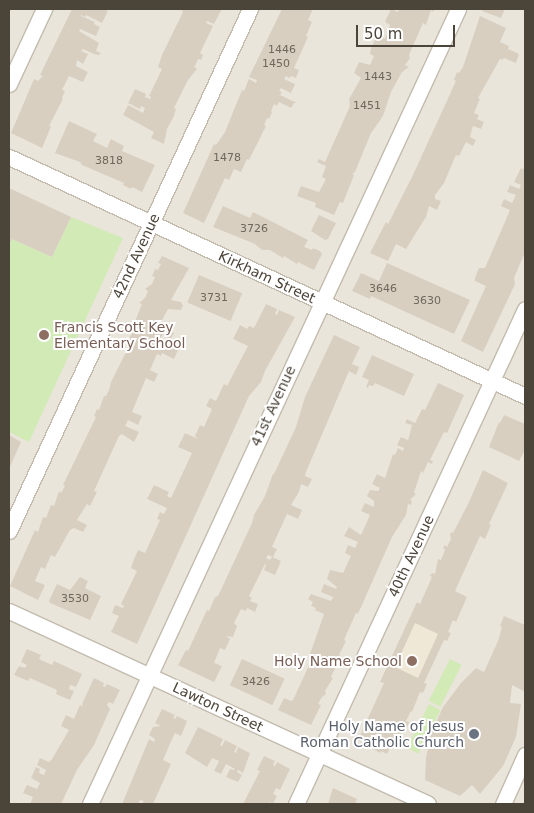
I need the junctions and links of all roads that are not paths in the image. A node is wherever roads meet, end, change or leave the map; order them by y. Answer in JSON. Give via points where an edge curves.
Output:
{"nodes":[{"id":1,"x":44,"y":9,"type":"edge"},
{"id":2,"x":250,"y":9,"type":"edge"},
{"id":3,"x":458,"y":9,"type":"edge"},
{"id":4,"x":9,"y":84,"type":"edge"},
{"id":5,"x":9,"y":157,"type":"edge"},
{"id":6,"x":151,"y":223,"type":"junction"},
{"id":7,"x":322,"y":302,"type":"junction"},
{"id":8,"x":525,"y":309,"type":"edge"},
{"id":9,"x":492,"y":381,"type":"junction"},
{"id":10,"x":525,"y":396,"type":"edge"},
{"id":11,"x":9,"y":531,"type":"edge"},
{"id":12,"x":9,"y":611,"type":"edge"},
{"id":13,"x":149,"y":676,"type":"junction"},
{"id":14,"x":319,"y":754,"type":"junction"},
{"id":15,"x":525,"y":756,"type":"edge"},
{"id":16,"x":520,"y":780,"type":"edge"},
{"id":17,"x":90,"y":804,"type":"edge"},
{"id":18,"x":296,"y":804,"type":"edge"},
{"id":19,"x":428,"y":804,"type":"edge"},
{"id":20,"x":503,"y":804,"type":"edge"}],
"edges":[{"from":1,"to":4,"type":"street"},
{"from":2,"to":6,"type":"street","name":"42nd Avenue"},
{"from":3,"to":7,"type":"street","name":"41st Avenue"},
{"from":5,"to":6,"type":"street","name":"Kirkham Street"},
{"from":6,"to":7,"type":"street","name":"Kirkham Street"},
{"from":6,"to":11,"type":"street","name":"42nd Avenue"},
{"from":7,"to":9,"type":"street","name":"Kirkham Street"},
{"from":7,"to":13,"type":"street","name":"41st Avenue"},
{"from":8,"to":9,"type":"street","name":"40th Avenue"},
{"from":9,"to":10,"type":"street","name":"Kirkham Street"},
{"from":9,"to":14,"type":"street","name":"40th Avenue"},
{"from":12,"to":13,"type":"street","name":"Lawton Street"},
{"from":13,"to":14,"type":"street","name":"Lawton Street"},
{"from":13,"to":17,"type":"street","name":"41st Avenue"},
{"from":14,"to":18,"type":"street","name":"40th Avenue"},
{"from":14,"to":19,"type":"street","name":"Lawton Street"},
{"from":15,"to":16,"type":"street"},
{"from":16,"to":20,"type":"street"}]}
